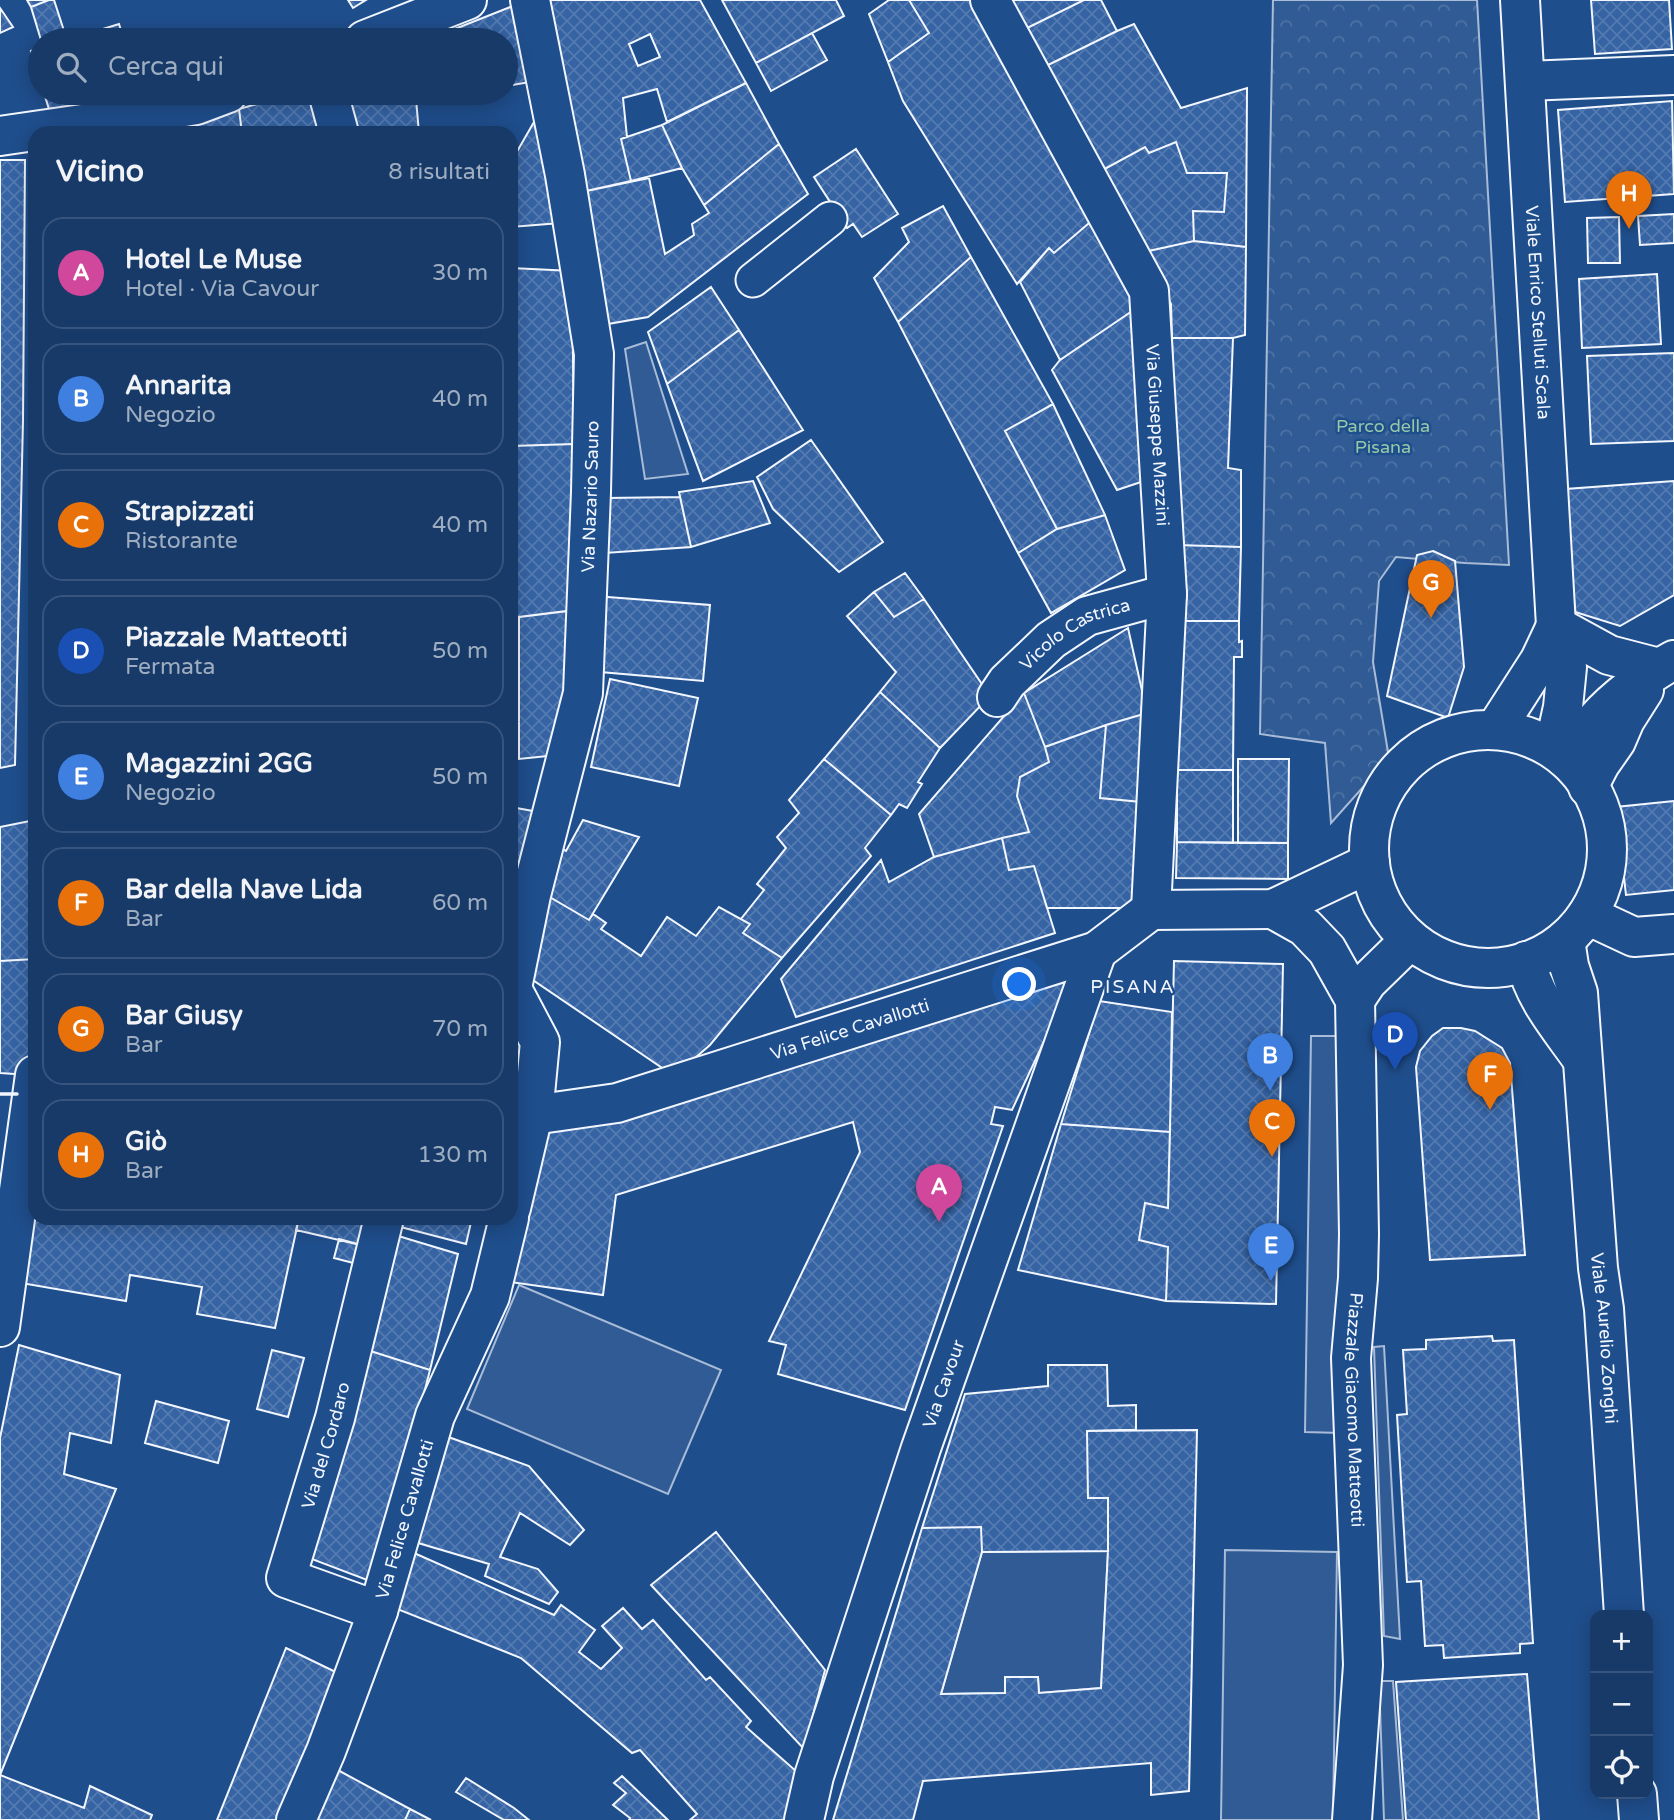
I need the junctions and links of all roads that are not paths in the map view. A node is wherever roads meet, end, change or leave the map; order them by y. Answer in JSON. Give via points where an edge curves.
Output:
{"nodes":[{"id":1,"x":467,"y":0,"type":"edge"},
{"id":2,"x":530,"y":0,"type":"edge"},
{"id":3,"x":990,"y":0,"type":"edge"},
{"id":4,"x":1520,"y":0,"type":"edge"},
{"id":5,"x":396,"y":28,"type":"edge"},
{"id":6,"x":1674,"y":75,"type":"edge"},
{"id":7,"x":1526,"y":81,"type":"junction"},
{"id":8,"x":196,"y":105,"type":"edge"},
{"id":9,"x":331,"y":105,"type":"edge"},
{"id":10,"x":104,"y":126,"type":"edge"},
{"id":11,"x":337,"y":126,"type":"edge"},
{"id":12,"x":28,"y":134,"type":"edge"},
{"id":13,"x":0,"y":136,"type":"edge"},
{"id":14,"x":830,"y":219,"type":"dead end"},
{"id":15,"x":752,"y":281,"type":"dead end"},
{"id":16,"x":1167,"y":594,"type":"junction"},
{"id":17,"x":1556,"y":626,"type":"junction"},
{"id":18,"x":1666,"y":664,"type":"edge"},
{"id":19,"x":997,"y":697,"type":"dead end"},
{"id":20,"x":1495,"y":730,"type":"junction"},
{"id":21,"x":1569,"y":765,"type":"junction"},
{"id":22,"x":1370,"y":863,"type":"junction"},
{"id":23,"x":1273,"y":909,"type":"junction"},
{"id":24,"x":1151,"y":910,"type":"junction"},
{"id":25,"x":1576,"y":928,"type":"junction"},
{"id":26,"x":1674,"y":934,"type":"edge"},
{"id":27,"x":1410,"y":940,"type":"junction"},
{"id":28,"x":1097,"y":951,"type":"junction"},
{"id":29,"x":518,"y":955,"type":"edge"},
{"id":30,"x":1526,"y":961,"type":"junction"},
{"id":31,"x":1355,"y":1000,"type":"junction"},
{"id":32,"x":518,"y":1001,"type":"edge"},
{"id":33,"x":1584,"y":1060,"type":"junction"},
{"id":34,"x":533,"y":1115,"type":"junction"},
{"id":35,"x":28,"y":1125,"type":"edge"},
{"id":36,"x":518,"y":1178,"type":"edge"},
{"id":37,"x":382,"y":1225,"type":"edge"},
{"id":38,"x":507,"y":1225,"type":"edge"},
{"id":39,"x":0,"y":1327,"type":"edge"},
{"id":40,"x":1624,"y":1610,"type":"edge"},
{"id":41,"x":378,"y":1611,"type":"junction"},
{"id":42,"x":1637,"y":1799,"type":"edge"},
{"id":43,"x":296,"y":1820,"type":"edge"},
{"id":44,"x":804,"y":1820,"type":"edge"},
{"id":45,"x":1352,"y":1820,"type":"edge"},
{"id":46,"x":1639,"y":1820,"type":"edge"}],
"edges":[{"from":1,"to":5,"type":"street"},
{"from":2,"to":29,"type":"street","name":"Via Nazario Sauro","via":[[594,354],[583,693]]},
{"from":3,"to":16,"type":"street","name":"Via Giuseppe Mazzini","via":[[1149,292]]},
{"from":4,"to":7,"type":"street","name":"Viale Enrico Stelluti Scala"},
{"from":6,"to":7,"type":"street"},
{"from":7,"to":17,"type":"street","name":"Viale Enrico Stelluti Scala"},
{"from":8,"to":10,"type":"street"},
{"from":9,"to":11,"type":"street"},
{"from":12,"to":13,"type":"street"},
{"from":14,"to":15,"type":"street"},
{"from":16,"to":19,"type":"street","name":"Vicolo Castrica","via":[[1087,616],[1051,640]]},
{"from":16,"to":24,"type":"street","name":"Via Giuseppe Mazzini"},
{"from":17,"to":18,"type":"street","via":[[1609,654]]},
{"from":17,"to":20,"type":"street","name":"Viale Enrico Stelluti Scala","via":[[1541,660]]},
{"from":17,"to":21,"type":"street","name":"Viale Enrico Stelluti Scala","via":[[1567,667],[1563,707]]},
{"from":18,"to":21,"type":"street","via":[[1596,720]]},
{"from":20,"to":21,"type":"street","via":[[1519,734]]},
{"from":20,"to":22,"type":"street","via":[[1465,732],[1437,741],[1412,757],[1392,779],[1378,805],[1370,833]]},
{"from":21,"to":25,"type":"street","via":[[1603,814],[1608,858],[1600,892]]},
{"from":22,"to":23,"type":"street","name":"Piazzale Giacomo Matteotti"},
{"from":22,"to":27,"type":"street","via":[[1380,897]]},
{"from":23,"to":24,"type":"street","name":"Piazzale Giacomo Matteotti"},
{"from":23,"to":31,"type":"street","name":"Piazzale Giacomo Matteotti","via":[[1305,927],[1327,950]]},
{"from":24,"to":28,"type":"street","name":"Via Felice Cavallotti"},
{"from":25,"to":26,"type":"street","via":[[1633,937]]},
{"from":25,"to":30,"type":"street","via":[[1550,951]]},
{"from":25,"to":33,"type":"street","name":"Viale Aurelio Zonghi","via":[[1569,966],[1578,993]]},
{"from":27,"to":30,"type":"street","via":[[1447,960],[1473,967]]},
{"from":27,"to":31,"type":"street"},
{"from":28,"to":34,"type":"street","name":"Via Felice Cavallotti","via":[[617,1103]]},
{"from":28,"to":44,"type":"street","name":"Via Cavour","via":[[921,1448],[814,1776]]},
{"from":30,"to":33,"type":"street","via":[[1529,977],[1547,1008]]},
{"from":31,"to":45,"type":"street","name":"Piazzale Giacomo Matteotti","via":[[1359,1234],[1351,1358],[1363,1665]]},
{"from":32,"to":34,"type":"street","via":[[540,1042]]},
{"from":33,"to":40,"type":"street","name":"Viale Aurelio Zonghi"},
{"from":34,"to":36,"type":"street"},
{"from":35,"to":39,"type":"street"},
{"from":37,"to":41,"type":"street","name":"Via del Cordaro","via":[[335,1418],[286,1578]]},
{"from":38,"to":41,"type":"street","name":"Via Felice Cavallotti","via":[[490,1296],[435,1416]]},
{"from":41,"to":43,"type":"street","name":"Via Felice Cavallotti"},
{"from":42,"to":46,"type":"street"}]}
